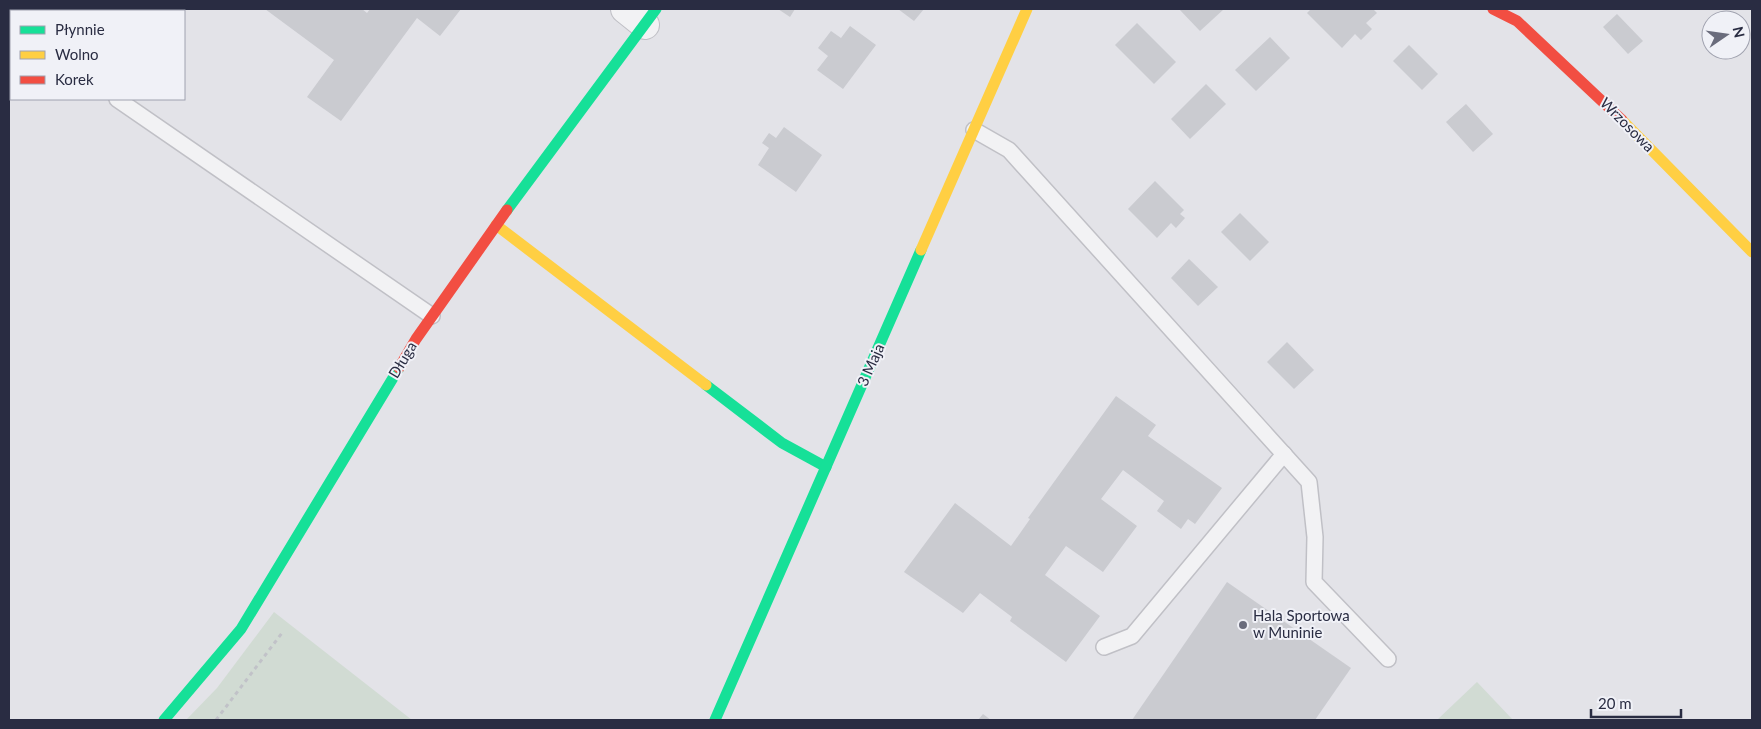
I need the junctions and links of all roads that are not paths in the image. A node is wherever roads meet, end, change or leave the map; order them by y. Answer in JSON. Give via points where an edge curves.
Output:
{"nodes":[{"id":1,"x":1027,"y":9,"type":"edge"},
{"id":2,"x":1493,"y":9,"type":"edge"},
{"id":3,"x":642,"y":14,"type":"edge"},
{"id":4,"x":118,"y":100,"type":"edge"},
{"id":5,"x":974,"y":130,"type":"junction"},
{"id":6,"x":496,"y":225,"type":"junction"},
{"id":7,"x":1752,"y":252,"type":"edge"},
{"id":8,"x":432,"y":316,"type":"junction"},
{"id":9,"x":1284,"y":454,"type":"junction"},
{"id":10,"x":826,"y":467,"type":"junction"},
{"id":11,"x":1104,"y":647,"type":"dead end"},
{"id":12,"x":1388,"y":660,"type":"dead end"},
{"id":13,"x":164,"y":720,"type":"edge"},
{"id":14,"x":715,"y":720,"type":"edge"}],
"edges":[{"from":1,"to":5,"type":"street","name":"3 Maja"},
{"from":2,"to":7,"type":"street","name":"Wrzosowa","via":[[1517,21],[1603,100]]},
{"from":3,"to":6,"type":"street","name":"Długa"},
{"from":4,"to":8,"type":"lane"},
{"from":5,"to":9,"type":"lane","via":[[1009,150]]},
{"from":5,"to":10,"type":"street","name":"3 Maja"},
{"from":6,"to":8,"type":"street","name":"Długa"},
{"from":6,"to":10,"type":"street","via":[[782,443]]},
{"from":8,"to":13,"type":"street","name":"Długa","via":[[241,630]]},
{"from":9,"to":11,"type":"lane","via":[[1132,636]]},
{"from":9,"to":12,"type":"lane","via":[[1309,482],[1315,537],[1314,582]]},
{"from":10,"to":14,"type":"street","name":"3 Maja"}]}
